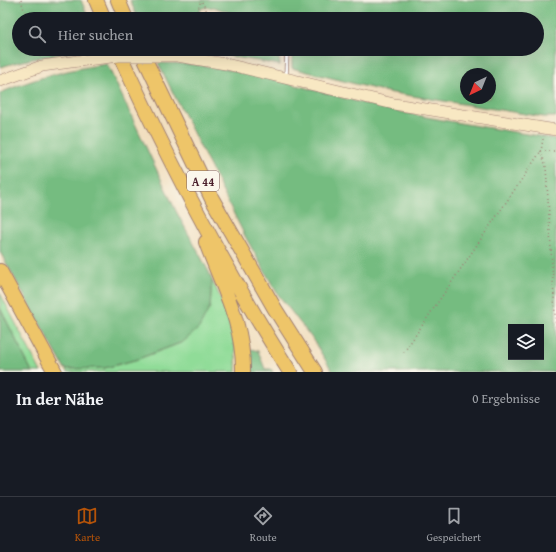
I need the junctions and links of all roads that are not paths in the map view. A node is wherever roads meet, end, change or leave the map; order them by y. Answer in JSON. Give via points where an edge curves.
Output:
{"nodes":[{"id":1,"x":96,"y":0,"type":"edge"},
{"id":2,"x":118,"y":0,"type":"edge"},
{"id":3,"x":101,"y":12,"type":"edge"},
{"id":4,"x":123,"y":12,"type":"edge"},
{"id":5,"x":120,"y":56,"type":"edge"},
{"id":6,"x":143,"y":56,"type":"edge"},
{"id":7,"x":287,"y":56,"type":"edge"},
{"id":8,"x":286,"y":77,"type":"junction"},
{"id":9,"x":0,"y":81,"type":"edge"},
{"id":10,"x":556,"y":130,"type":"edge"},
{"id":11,"x":191,"y":200,"type":"junction"},
{"id":12,"x":0,"y":271,"type":"edge"},
{"id":13,"x":55,"y":372,"type":"edge"},
{"id":14,"x":243,"y":372,"type":"edge"},
{"id":15,"x":290,"y":372,"type":"edge"},
{"id":16,"x":316,"y":372,"type":"edge"}],
"edges":[{"from":1,"to":3,"type":"highway"},
{"from":2,"to":4,"type":"highway"},
{"from":5,"to":11,"type":"highway","number":"A 44","via":[[154,130]]},
{"from":6,"to":16,"type":"highway","number":"A 44","via":[[212,199],[275,309]]},
{"from":7,"to":8,"type":"lane"},
{"from":8,"to":9,"type":"main road","bridge":true,"via":[[177,56],[119,56],[42,66]]},
{"from":8,"to":10,"type":"main road","via":[[394,104]]},
{"from":11,"to":14,"type":"highway","via":[[239,326]]},
{"from":11,"to":15,"type":"highway","number":"A 44","via":[[233,278]]},
{"from":12,"to":13,"type":"highway"}]}
